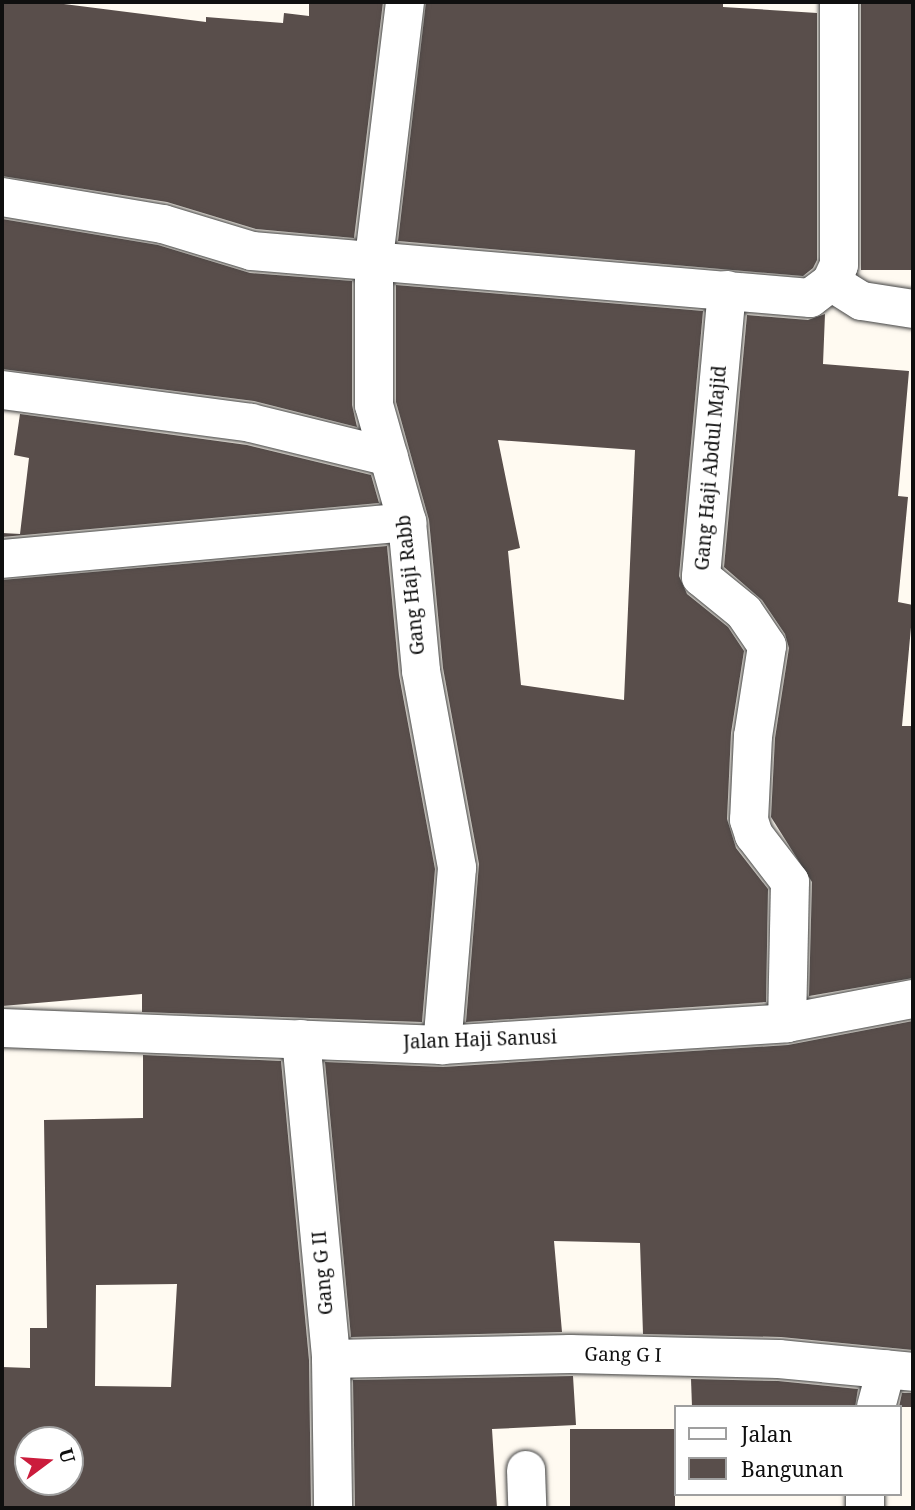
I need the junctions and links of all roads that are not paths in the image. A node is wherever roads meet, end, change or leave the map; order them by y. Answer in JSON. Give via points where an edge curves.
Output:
{"nodes":[{"id":1,"x":405,"y":2,"type":"edge"},
{"id":2,"x":839,"y":2,"type":"edge"},
{"id":3,"x":2,"y":197,"type":"edge"},
{"id":4,"x":374,"y":258,"type":"junction"},
{"id":5,"x":831,"y":282,"type":"junction"},
{"id":6,"x":727,"y":290,"type":"junction"},
{"id":7,"x":913,"y":309,"type":"edge"},
{"id":8,"x":2,"y":390,"type":"edge"},
{"id":9,"x":389,"y":457,"type":"junction"},
{"id":10,"x":407,"y":522,"type":"junction"},
{"id":11,"x":2,"y":559,"type":"edge"},
{"id":12,"x":913,"y":999,"type":"edge"},
{"id":13,"x":788,"y":1023,"type":"junction"},
{"id":14,"x":2,"y":1028,"type":"edge"},
{"id":15,"x":301,"y":1039,"type":"junction"},
{"id":16,"x":442,"y":1045,"type":"junction"},
{"id":17,"x":331,"y":1359,"type":"junction"},
{"id":18,"x":900,"y":1370,"type":"edge"},
{"id":19,"x":877,"y":1405,"type":"edge"},
{"id":20,"x":526,"y":1470,"type":"dead end"},
{"id":21,"x":333,"y":1508,"type":"edge"},
{"id":22,"x":527,"y":1508,"type":"edge"}],
"edges":[{"from":1,"to":4,"type":"street","name":"Gang Haji Rabb"},
{"from":2,"to":5,"type":"street","via":[[839,264]]},
{"from":3,"to":4,"type":"street","via":[[163,224],[252,251]]},
{"from":4,"to":6,"type":"street"},
{"from":4,"to":9,"type":"street","name":"Gang Haji Rabb","via":[[374,405]]},
{"from":5,"to":6,"type":"street","via":[[810,298]]},
{"from":5,"to":7,"type":"street","via":[[862,302]]},
{"from":6,"to":13,"type":"street","name":"Gang Haji Abdul Majid","via":[[701,577],[744,612],[767,646],[753,736],[748,820],[790,882]]},
{"from":8,"to":9,"type":"street","via":[[251,423]]},
{"from":9,"to":10,"type":"street","name":"Gang Haji Rabb"},
{"from":10,"to":11,"type":"street"},
{"from":10,"to":16,"type":"street","name":"Gang Haji Rabb","via":[[421,671],[457,868]]},
{"from":12,"to":13,"type":"street","name":"Jalan Haji Sanusi"},
{"from":13,"to":16,"type":"street","name":"Jalan Haji Sanusi"},
{"from":14,"to":15,"type":"street","name":"Jalan Haji Sanusi"},
{"from":15,"to":16,"type":"street","name":"Jalan Haji Sanusi"},
{"from":15,"to":17,"type":"street","name":"Gang G II"},
{"from":17,"to":18,"type":"street","name":"Gang G I","via":[[570,1354],[779,1359]]},
{"from":17,"to":21,"type":"street","name":"Gang G II"},
{"from":18,"to":19,"type":"street"},
{"from":20,"to":22,"type":"street"}]}
